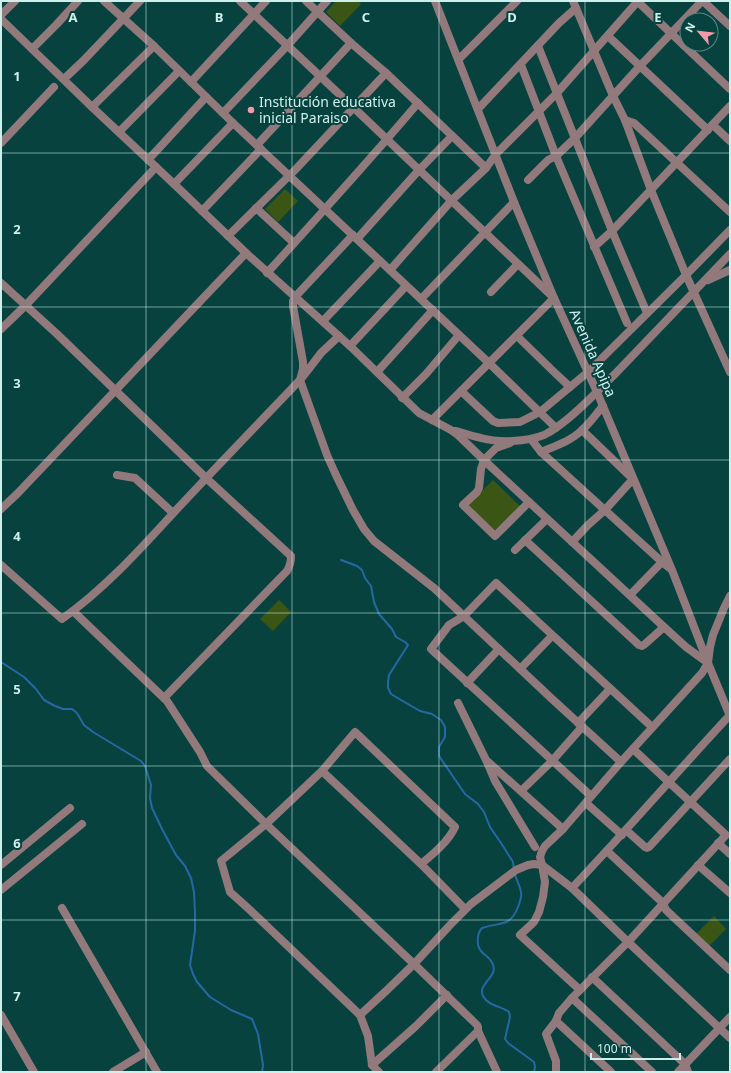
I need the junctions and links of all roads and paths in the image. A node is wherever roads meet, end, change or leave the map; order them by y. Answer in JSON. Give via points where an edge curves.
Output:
{"nodes":[{"id":1,"x":15,"y":1,"type":"edge"},
{"id":2,"x":78,"y":1,"type":"edge"},
{"id":3,"x":104,"y":1,"type":"edge"},
{"id":4,"x":140,"y":1,"type":"edge"},
{"id":5,"x":240,"y":1,"type":"edge"},
{"id":6,"x":266,"y":1,"type":"edge"},
{"id":7,"x":306,"y":1,"type":"edge"},
{"id":8,"x":327,"y":1,"type":"edge"},
{"id":9,"x":435,"y":1,"type":"edge"},
{"id":10,"x":517,"y":1,"type":"edge"},
{"id":11,"x":638,"y":1,"type":"edge"},
{"id":12,"x":703,"y":1,"type":"edge"},
{"id":13,"x":574,"y":5,"type":"edge"},
{"id":14,"x":317,"y":11,"type":"junction"},
{"id":15,"x":254,"y":14,"type":"junction"},
{"id":16,"x":1,"y":15,"type":"edge"},
{"id":17,"x":1,"y":19,"type":"edge"},
{"id":18,"x":123,"y":19,"type":"junction"},
{"id":19,"x":730,"y":26,"type":"edge"},
{"id":20,"x":671,"y":34,"type":"junction"},
{"id":21,"x":608,"y":36,"type":"junction"},
{"id":22,"x":350,"y":43,"type":"junction"},
{"id":23,"x":154,"y":46,"type":"junction"},
{"id":24,"x":287,"y":46,"type":"junction"},
{"id":25,"x":538,"y":46,"type":"junction"},
{"id":26,"x":32,"y":49,"type":"junction"},
{"id":27,"x":594,"y":51,"type":"junction"},
{"id":28,"x":459,"y":59,"type":"junction"},
{"id":29,"x":521,"y":65,"type":"junction"},
{"id":30,"x":640,"y":66,"type":"junction"},
{"id":31,"x":179,"y":71,"type":"junction"},
{"id":32,"x":386,"y":73,"type":"junction"},
{"id":33,"x":320,"y":76,"type":"junction"},
{"id":34,"x":64,"y":79,"type":"junction"},
{"id":35,"x":191,"y":82,"type":"junction"},
{"id":36,"x":54,"y":87,"type":"dead end"},
{"id":37,"x":730,"y":89,"type":"edge"},
{"id":38,"x":556,"y":94,"type":"junction"},
{"id":39,"x":613,"y":96,"type":"junction"},
{"id":40,"x":206,"y":97,"type":"junction"},
{"id":41,"x":418,"y":103,"type":"junction"},
{"id":42,"x":730,"y":106,"type":"edge"},
{"id":43,"x":92,"y":107,"type":"junction"},
{"id":44,"x":354,"y":108,"type":"junction"},
{"id":45,"x":478,"y":109,"type":"junction"},
{"id":46,"x":539,"y":111,"type":"junction"},
{"id":47,"x":223,"y":113,"type":"junction"},
{"id":48,"x":625,"y":120,"type":"junction"},
{"id":49,"x":233,"y":122,"type":"junction"},
{"id":50,"x":710,"y":127,"type":"junction"},
{"id":51,"x":119,"y":132,"type":"junction"},
{"id":52,"x":452,"y":136,"type":"junction"},
{"id":53,"x":575,"y":138,"type":"junction"},
{"id":54,"x":387,"y":140,"type":"junction"},
{"id":55,"x":730,"y":141,"type":"edge"},
{"id":56,"x":1,"y":143,"type":"edge"},
{"id":57,"x":259,"y":147,"type":"junction"},
{"id":58,"x":496,"y":154,"type":"junction"},
{"id":59,"x":556,"y":156,"type":"junction"},
{"id":60,"x":148,"y":160,"type":"junction"},
{"id":61,"x":677,"y":162,"type":"junction"},
{"id":62,"x":156,"y":167,"type":"junction"},
{"id":63,"x":486,"y":168,"type":"junction"},
{"id":64,"x":419,"y":170,"type":"junction"},
{"id":65,"x":289,"y":175,"type":"junction"},
{"id":66,"x":528,"y":180,"type":"dead end"},
{"id":67,"x":174,"y":184,"type":"junction"},
{"id":68,"x":651,"y":190,"type":"junction"},
{"id":69,"x":452,"y":200,"type":"junction"},
{"id":70,"x":514,"y":202,"type":"junction"},
{"id":71,"x":256,"y":208,"type":"junction"},
{"id":72,"x":326,"y":209,"type":"junction"},
{"id":73,"x":202,"y":211,"type":"junction"},
{"id":74,"x":730,"y":212,"type":"edge"},
{"id":75,"x":730,"y":230,"type":"edge"},
{"id":76,"x":612,"y":231,"type":"junction"},
{"id":77,"x":485,"y":232,"type":"junction"},
{"id":78,"x":228,"y":236,"type":"junction"},
{"id":79,"x":355,"y":237,"type":"junction"},
{"id":80,"x":294,"y":243,"type":"junction"},
{"id":81,"x":594,"y":247,"type":"junction"},
{"id":82,"x":246,"y":253,"type":"junction"},
{"id":83,"x":730,"y":254,"type":"edge"},
{"id":84,"x":380,"y":261,"type":"junction"},
{"id":85,"x":518,"y":264,"type":"junction"},
{"id":86,"x":390,"y":270,"type":"junction"},
{"id":87,"x":730,"y":270,"type":"edge"},
{"id":88,"x":267,"y":273,"type":"junction"},
{"id":89,"x":686,"y":275,"type":"junction"},
{"id":90,"x":704,"y":282,"type":"junction"},
{"id":91,"x":1,"y":283,"type":"edge"},
{"id":92,"x":406,"y":286,"type":"junction"},
{"id":93,"x":491,"y":292,"type":"dead end"},
{"id":94,"x":694,"y":293,"type":"junction"},
{"id":95,"x":295,"y":297,"type":"junction"},
{"id":96,"x":421,"y":298,"type":"junction"},
{"id":97,"x":554,"y":298,"type":"junction"},
{"id":98,"x":25,"y":306,"type":"junction"},
{"id":99,"x":433,"y":310,"type":"junction"},
{"id":100,"x":647,"y":313,"type":"junction"},
{"id":101,"x":323,"y":322,"type":"junction"},
{"id":102,"x":627,"y":323,"type":"dead end"},
{"id":103,"x":1,"y":329,"type":"edge"},
{"id":104,"x":459,"y":335,"type":"junction"},
{"id":105,"x":339,"y":336,"type":"junction"},
{"id":106,"x":517,"y":336,"type":"junction"},
{"id":107,"x":350,"y":346,"type":"junction"},
{"id":108,"x":489,"y":363,"type":"junction"},
{"id":109,"x":377,"y":372,"type":"junction"},
{"id":110,"x":588,"y":372,"type":"junction"},
{"id":111,"x":730,"y":372,"type":"edge"},
{"id":112,"x":300,"y":380,"type":"junction"},
{"id":113,"x":570,"y":387,"type":"junction"},
{"id":114,"x":115,"y":391,"type":"junction"},
{"id":115,"x":461,"y":391,"type":"junction"},
{"id":116,"x":597,"y":392,"type":"junction"},
{"id":117,"x":402,"y":398,"type":"junction"},
{"id":118,"x":603,"y":406,"type":"junction"},
{"id":119,"x":540,"y":412,"type":"junction"},
{"id":120,"x":432,"y":420,"type":"junction"},
{"id":121,"x":556,"y":428,"type":"junction"},
{"id":122,"x":451,"y":430,"type":"junction"},
{"id":123,"x":582,"y":430,"type":"junction"},
{"id":124,"x":531,"y":439,"type":"junction"},
{"id":125,"x":516,"y":440,"type":"junction"},
{"id":126,"x":541,"y":452,"type":"junction"},
{"id":127,"x":484,"y":460,"type":"junction"},
{"id":128,"x":117,"y":475,"type":"dead end"},
{"id":129,"x":206,"y":478,"type":"junction"},
{"id":130,"x":633,"y":479,"type":"junction"},
{"id":131,"x":529,"y":502,"type":"junction"},
{"id":132,"x":1,"y":509,"type":"edge"},
{"id":133,"x":605,"y":510,"type":"junction"},
{"id":134,"x":173,"y":513,"type":"junction"},
{"id":135,"x":547,"y":519,"type":"junction"},
{"id":136,"x":525,"y":540,"type":"junction"},
{"id":137,"x":572,"y":542,"type":"junction"},
{"id":138,"x":515,"y":550,"type":"dead end"},
{"id":139,"x":662,"y":562,"type":"junction"},
{"id":140,"x":1,"y":565,"type":"edge"},
{"id":141,"x":672,"y":570,"type":"junction"},
{"id":142,"x":630,"y":595,"type":"junction"},
{"id":143,"x":730,"y":596,"type":"edge"},
{"id":144,"x":73,"y":611,"type":"junction"},
{"id":145,"x":464,"y":616,"type":"junction"},
{"id":146,"x":664,"y":627,"type":"junction"},
{"id":147,"x":552,"y":636,"type":"junction"},
{"id":148,"x":499,"y":649,"type":"junction"},
{"id":149,"x":708,"y":663,"type":"junction"},
{"id":150,"x":520,"y":670,"type":"junction"},
{"id":151,"x":467,"y":683,"type":"junction"},
{"id":152,"x":610,"y":689,"type":"junction"},
{"id":153,"x":164,"y":698,"type":"junction"},
{"id":154,"x":458,"y":703,"type":"dead end"},
{"id":155,"x":730,"y":715,"type":"edge"},
{"id":156,"x":580,"y":725,"type":"junction"},
{"id":157,"x":652,"y":727,"type":"junction"},
{"id":158,"x":633,"y":749,"type":"junction"},
{"id":159,"x":730,"y":759,"type":"edge"},
{"id":160,"x":486,"y":760,"type":"junction"},
{"id":161,"x":552,"y":761,"type":"junction"},
{"id":162,"x":621,"y":762,"type":"junction"},
{"id":163,"x":322,"y":772,"type":"junction"},
{"id":164,"x":668,"y":782,"type":"junction"},
{"id":165,"x":521,"y":791,"type":"junction"},
{"id":166,"x":588,"y":800,"type":"junction"},
{"id":167,"x":690,"y":802,"type":"junction"},
{"id":168,"x":70,"y":808,"type":"dead end"},
{"id":169,"x":82,"y":824,"type":"dead end"},
{"id":170,"x":266,"y":824,"type":"junction"},
{"id":171,"x":563,"y":829,"type":"junction"},
{"id":172,"x":624,"y":832,"type":"junction"},
{"id":173,"x":718,"y":843,"type":"junction"},
{"id":174,"x":534,"y":847,"type":"dead end"},
{"id":175,"x":607,"y":851,"type":"junction"},
{"id":176,"x":730,"y":854,"type":"edge"},
{"id":177,"x":421,"y":864,"type":"junction"},
{"id":178,"x":1,"y":865,"type":"edge"},
{"id":179,"x":542,"y":865,"type":"junction"},
{"id":180,"x":698,"y":865,"type":"junction"},
{"id":181,"x":572,"y":888,"type":"junction"},
{"id":182,"x":1,"y":890,"type":"edge"},
{"id":183,"x":730,"y":893,"type":"edge"},
{"id":184,"x":663,"y":903,"type":"junction"},
{"id":185,"x":62,"y":908,"type":"dead end"},
{"id":186,"x":466,"y":909,"type":"junction"},
{"id":187,"x":628,"y":942,"type":"junction"},
{"id":188,"x":414,"y":964,"type":"junction"},
{"id":189,"x":730,"y":970,"type":"edge"},
{"id":190,"x":592,"y":977,"type":"junction"},
{"id":191,"x":580,"y":990,"type":"junction"},
{"id":192,"x":446,"y":995,"type":"junction"},
{"id":193,"x":572,"y":998,"type":"junction"},
{"id":194,"x":1,"y":1015,"type":"edge"},
{"id":195,"x":360,"y":1015,"type":"junction"},
{"id":196,"x":730,"y":1016,"type":"edge"},
{"id":197,"x":556,"y":1021,"type":"junction"},
{"id":198,"x":720,"y":1028,"type":"junction"},
{"id":199,"x":478,"y":1031,"type":"junction"},
{"id":200,"x":730,"y":1038,"type":"edge"},
{"id":201,"x":146,"y":1052,"type":"junction"},
{"id":202,"x":372,"y":1065,"type":"junction"},
{"id":203,"x":687,"y":1068,"type":"edge"},
{"id":204,"x":34,"y":1072,"type":"edge"},
{"id":205,"x":113,"y":1072,"type":"edge"},
{"id":206,"x":157,"y":1072,"type":"edge"},
{"id":207,"x":379,"y":1072,"type":"edge"},
{"id":208,"x":436,"y":1072,"type":"edge"},
{"id":209,"x":497,"y":1072,"type":"edge"},
{"id":210,"x":555,"y":1072,"type":"edge"},
{"id":211,"x":610,"y":1072,"type":"edge"},
{"id":212,"x":652,"y":1072,"type":"edge"},
{"id":213,"x":678,"y":1072,"type":"edge"}],
"edges":[{"from":1,"to":16,"type":"street"},
{"from":2,"to":26,"type":"street"},
{"from":3,"to":18,"type":"street"},
{"from":4,"to":18,"type":"street"},
{"from":5,"to":15,"type":"street"},
{"from":6,"to":15,"type":"street"},
{"from":7,"to":14,"type":"street"},
{"from":8,"to":14,"type":"street"},
{"from":9,"to":28,"type":"street","name":"Avenida Apipa"},
{"from":10,"to":28,"type":"street"},
{"from":11,"to":20,"type":"street"},
{"from":11,"to":21,"type":"street"},
{"from":12,"to":19,"type":"street"},
{"from":12,"to":20,"type":"street"},
{"from":13,"to":25,"type":"street"},
{"from":13,"to":27,"type":"street"},
{"from":14,"to":22,"type":"street"},
{"from":14,"to":24,"type":"street"},
{"from":15,"to":24,"type":"street"},
{"from":15,"to":35,"type":"street"},
{"from":17,"to":26,"type":"street"},
{"from":18,"to":23,"type":"street"},
{"from":18,"to":34,"type":"street"},
{"from":20,"to":30,"type":"street"},
{"from":20,"to":37,"type":"street"},
{"from":21,"to":27,"type":"street"},
{"from":21,"to":30,"type":"street"},
{"from":22,"to":32,"type":"street"},
{"from":22,"to":33,"type":"street"},
{"from":23,"to":31,"type":"street"},
{"from":23,"to":43,"type":"street"},
{"from":24,"to":33,"type":"street"},
{"from":24,"to":47,"type":"street"},
{"from":25,"to":29,"type":"street"},
{"from":25,"to":38,"type":"street"},
{"from":26,"to":34,"type":"street"},
{"from":27,"to":38,"type":"street"},
{"from":27,"to":39,"type":"street"},
{"from":28,"to":45,"type":"street","name":"Avenida Apipa"},
{"from":29,"to":45,"type":"street"},
{"from":29,"to":46,"type":"street"},
{"from":30,"to":39,"type":"street"},
{"from":30,"to":50,"type":"street"},
{"from":31,"to":35,"type":"street"},
{"from":31,"to":51,"type":"street"},
{"from":32,"to":41,"type":"street"},
{"from":32,"to":44,"type":"street"},
{"from":33,"to":44,"type":"street"},
{"from":33,"to":57,"type":"street"},
{"from":34,"to":43,"type":"street"},
{"from":35,"to":40,"type":"street"},
{"from":36,"to":56,"type":"street"},
{"from":38,"to":46,"type":"street"},
{"from":38,"to":53,"type":"street"},
{"from":39,"to":48,"type":"street"},
{"from":39,"to":53,"type":"street"},
{"from":40,"to":47,"type":"street"},
{"from":40,"to":60,"type":"street"},
{"from":41,"to":52,"type":"street"},
{"from":41,"to":54,"type":"street"},
{"from":42,"to":50,"type":"street"},
{"from":43,"to":51,"type":"street"},
{"from":44,"to":54,"type":"street"},
{"from":44,"to":65,"type":"street"},
{"from":45,"to":58,"type":"street","name":"Avenida Apipa"},
{"from":46,"to":58,"type":"street"},
{"from":46,"to":59,"type":"street"},
{"from":47,"to":49,"type":"street"},
{"from":48,"to":61,"type":"street","via":[[634,123]]},
{"from":48,"to":68,"type":"street"},
{"from":49,"to":57,"type":"street"},
{"from":49,"to":67,"type":"street"},
{"from":50,"to":55,"type":"street"},
{"from":50,"to":61,"type":"street"},
{"from":51,"to":60,"type":"street"},
{"from":52,"to":63,"type":"street"},
{"from":52,"to":64,"type":"street"},
{"from":53,"to":59,"type":"street"},
{"from":53,"to":76,"type":"street"},
{"from":54,"to":64,"type":"street"},
{"from":54,"to":72,"type":"street"},
{"from":57,"to":65,"type":"street"},
{"from":57,"to":73,"type":"street"},
{"from":58,"to":63,"type":"street"},
{"from":58,"to":70,"type":"street","name":"Avenida Apipa"},
{"from":59,"to":66,"type":"street","via":[[548,160]]},
{"from":59,"to":81,"type":"street"},
{"from":60,"to":62,"type":"street"},
{"from":61,"to":68,"type":"street"},
{"from":61,"to":74,"type":"street"},
{"from":62,"to":67,"type":"street"},
{"from":62,"to":98,"type":"street"},
{"from":63,"to":69,"type":"street"},
{"from":64,"to":69,"type":"street"},
{"from":64,"to":79,"type":"street"},
{"from":65,"to":71,"type":"street"},
{"from":65,"to":72,"type":"street"},
{"from":67,"to":73,"type":"street"},
{"from":68,"to":76,"type":"street"},
{"from":68,"to":89,"type":"street"},
{"from":69,"to":77,"type":"street"},
{"from":69,"to":86,"type":"street"},
{"from":70,"to":77,"type":"street"},
{"from":70,"to":97,"type":"street","name":"Avenida Apipa"},
{"from":71,"to":78,"type":"street"},
{"from":71,"to":80,"type":"street"},
{"from":72,"to":79,"type":"street"},
{"from":72,"to":80,"type":"street"},
{"from":73,"to":78,"type":"street"},
{"from":75,"to":89,"type":"street"},
{"from":76,"to":81,"type":"street"},
{"from":76,"to":100,"type":"street"},
{"from":77,"to":85,"type":"street"},
{"from":77,"to":96,"type":"street"},
{"from":78,"to":82,"type":"street"},
{"from":79,"to":84,"type":"street"},
{"from":79,"to":95,"type":"street"},
{"from":80,"to":88,"type":"street"},
{"from":81,"to":102,"type":"street"},
{"from":82,"to":88,"type":"street"},
{"from":82,"to":114,"type":"street"},
{"from":83,"to":90,"type":"street"},
{"from":84,"to":86,"type":"street"},
{"from":84,"to":101,"type":"street"},
{"from":85,"to":93,"type":"street"},
{"from":85,"to":97,"type":"street"},
{"from":86,"to":92,"type":"street"},
{"from":87,"to":90,"type":"street"},
{"from":88,"to":95,"type":"street"},
{"from":89,"to":94,"type":"street"},
{"from":89,"to":100,"type":"street"},
{"from":90,"to":94,"type":"street"},
{"from":91,"to":98,"type":"street"},
{"from":92,"to":96,"type":"street"},
{"from":92,"to":107,"type":"street"},
{"from":94,"to":111,"type":"street"},
{"from":94,"to":116,"type":"street"},
{"from":95,"to":101,"type":"street"},
{"from":95,"to":112,"type":"street","via":[[293,311],[303,362]]},
{"from":96,"to":99,"type":"street"},
{"from":97,"to":106,"type":"street"},
{"from":97,"to":110,"type":"street","name":"Avenida Apipa"},
{"from":98,"to":103,"type":"street"},
{"from":98,"to":114,"type":"street"},
{"from":99,"to":104,"type":"street"},
{"from":99,"to":109,"type":"street"},
{"from":100,"to":110,"type":"street"},
{"from":101,"to":105,"type":"street"},
{"from":104,"to":108,"type":"street"},
{"from":104,"to":117,"type":"street"},
{"from":105,"to":107,"type":"street"},
{"from":105,"to":112,"type":"street","via":[[321,353]]},
{"from":106,"to":108,"type":"street"},
{"from":106,"to":113,"type":"street"},
{"from":107,"to":109,"type":"street"},
{"from":108,"to":115,"type":"street"},
{"from":108,"to":119,"type":"street"},
{"from":109,"to":117,"type":"street"},
{"from":110,"to":113,"type":"street"},
{"from":110,"to":116,"type":"street","name":"Avenida Apipa"},
{"from":112,"to":129,"type":"street"},
{"from":112,"to":145,"type":"street","via":[[333,467],[364,529],[374,541],[434,588]]},
{"from":113,"to":119,"type":"street"},
{"from":114,"to":129,"type":"street"},
{"from":114,"to":132,"type":"street"},
{"from":115,"to":119,"type":"street","via":[[498,423],[520,422]]},
{"from":115,"to":120,"type":"street"},
{"from":116,"to":118,"type":"street","name":"Avenida Apipa"},
{"from":116,"to":121,"type":"street"},
{"from":117,"to":120,"type":"street","via":[[418,413]]},
{"from":118,"to":123,"type":"street"},
{"from":118,"to":130,"type":"street","name":"Avenida Apipa"},
{"from":119,"to":121,"type":"street"},
{"from":120,"to":122,"type":"street"},
{"from":121,"to":124,"type":"street"},
{"from":122,"to":125,"type":"street","via":[[482,439]]},
{"from":122,"to":127,"type":"street"},
{"from":123,"to":126,"type":"street"},
{"from":123,"to":130,"type":"street"},
{"from":124,"to":125,"type":"street"},
{"from":124,"to":126,"type":"street"},
{"from":125,"to":127,"type":"street","via":[[496,448]]},
{"from":126,"to":133,"type":"street"},
{"from":127,"to":131,"type":"street"},
{"from":127,"to":131,"type":"street","via":[[479,488],[463,505],[495,536]]},
{"from":128,"to":134,"type":"street","via":[[135,478]]},
{"from":129,"to":134,"type":"street"},
{"from":129,"to":153,"type":"street","via":[[290,556],[290,567]]},
{"from":130,"to":133,"type":"street"},
{"from":130,"to":141,"type":"street","name":"Avenida Apipa"},
{"from":131,"to":135,"type":"street"},
{"from":133,"to":137,"type":"street"},
{"from":133,"to":139,"type":"street"},
{"from":134,"to":144,"type":"street","via":[[98,590]]},
{"from":135,"to":136,"type":"street"},
{"from":135,"to":137,"type":"street"},
{"from":136,"to":138,"type":"street"},
{"from":136,"to":146,"type":"street","via":[[638,645],[645,644]]},
{"from":137,"to":142,"type":"street"},
{"from":139,"to":141,"type":"street"},
{"from":139,"to":142,"type":"street"},
{"from":140,"to":144,"type":"street","via":[[62,619]]},
{"from":141,"to":149,"type":"street","name":"Avenida Apipa"},
{"from":142,"to":146,"type":"street"},
{"from":143,"to":149,"type":"street","via":[[713,635]]},
{"from":144,"to":153,"type":"street"},
{"from":145,"to":147,"type":"street","via":[[496,583]]},
{"from":145,"to":148,"type":"street"},
{"from":145,"to":151,"type":"street","via":[[449,625],[430,648]]},
{"from":146,"to":149,"type":"street"},
{"from":147,"to":150,"type":"street"},
{"from":147,"to":152,"type":"street"},
{"from":148,"to":150,"type":"street"},
{"from":148,"to":151,"type":"street"},
{"from":149,"to":155,"type":"street","name":"Avenida Apipa"},
{"from":149,"to":157,"type":"street","via":[[696,680]]},
{"from":150,"to":156,"type":"street"},
{"from":151,"to":161,"type":"street"},
{"from":152,"to":156,"type":"street"},
{"from":152,"to":157,"type":"street"},
{"from":153,"to":170,"type":"street","via":[[207,766]]},
{"from":154,"to":160,"type":"street"},
{"from":155,"to":164,"type":"street"},
{"from":156,"to":161,"type":"street"},
{"from":156,"to":162,"type":"street"},
{"from":157,"to":158,"type":"street"},
{"from":158,"to":162,"type":"street"},
{"from":158,"to":164,"type":"street"},
{"from":159,"to":167,"type":"street"},
{"from":160,"to":165,"type":"street"},
{"from":160,"to":174,"type":"street"},
{"from":161,"to":165,"type":"street"},
{"from":161,"to":166,"type":"street"},
{"from":162,"to":166,"type":"street"},
{"from":163,"to":170,"type":"street"},
{"from":163,"to":177,"type":"street"},
{"from":163,"to":177,"type":"street","via":[[355,732],[455,827],[445,841]]},
{"from":164,"to":167,"type":"street"},
{"from":164,"to":172,"type":"street"},
{"from":165,"to":171,"type":"street"},
{"from":166,"to":171,"type":"street"},
{"from":166,"to":172,"type":"street"},
{"from":167,"to":172,"type":"street","via":[[647,848]]},
{"from":167,"to":173,"type":"street","via":[[726,835]]},
{"from":168,"to":178,"type":"street"},
{"from":169,"to":182,"type":"street"},
{"from":170,"to":188,"type":"street"},
{"from":170,"to":195,"type":"street","via":[[221,861],[230,892]]},
{"from":171,"to":179,"type":"street","via":[[542,851]]},
{"from":172,"to":175,"type":"street"},
{"from":173,"to":176,"type":"street"},
{"from":173,"to":180,"type":"street"},
{"from":175,"to":181,"type":"street"},
{"from":175,"to":184,"type":"street"},
{"from":177,"to":186,"type":"street"},
{"from":179,"to":181,"type":"street"},
{"from":179,"to":186,"type":"street","via":[[528,865],[516,870]]},
{"from":179,"to":191,"type":"street","via":[[545,882],[539,912],[534,922],[520,935]]},
{"from":180,"to":183,"type":"street"},
{"from":180,"to":184,"type":"street"},
{"from":181,"to":187,"type":"street"},
{"from":184,"to":187,"type":"street"},
{"from":184,"to":189,"type":"street","via":[[666,910]]},
{"from":185,"to":201,"type":"street"},
{"from":186,"to":188,"type":"street"},
{"from":187,"to":190,"type":"street"},
{"from":187,"to":198,"type":"street"},
{"from":188,"to":192,"type":"street"},
{"from":188,"to":195,"type":"street"},
{"from":190,"to":191,"type":"street"},
{"from":190,"to":203,"type":"street"},
{"from":191,"to":193,"type":"street"},
{"from":192,"to":199,"type":"street","via":[[477,1025]]},
{"from":192,"to":202,"type":"street"},
{"from":193,"to":197,"type":"street","via":[[559,1013]]},
{"from":193,"to":212,"type":"street"},
{"from":194,"to":204,"type":"street"},
{"from":195,"to":202,"type":"street","via":[[368,1036]]},
{"from":196,"to":198,"type":"street"},
{"from":197,"to":210,"type":"street","via":[[546,1034],[556,1061]]},
{"from":197,"to":211,"type":"street"},
{"from":198,"to":200,"type":"street"},
{"from":198,"to":203,"type":"street"},
{"from":199,"to":208,"type":"street"},
{"from":199,"to":209,"type":"street"},
{"from":201,"to":205,"type":"street"},
{"from":201,"to":206,"type":"street"},
{"from":202,"to":207,"type":"street"},
{"from":203,"to":213,"type":"street"}]}
